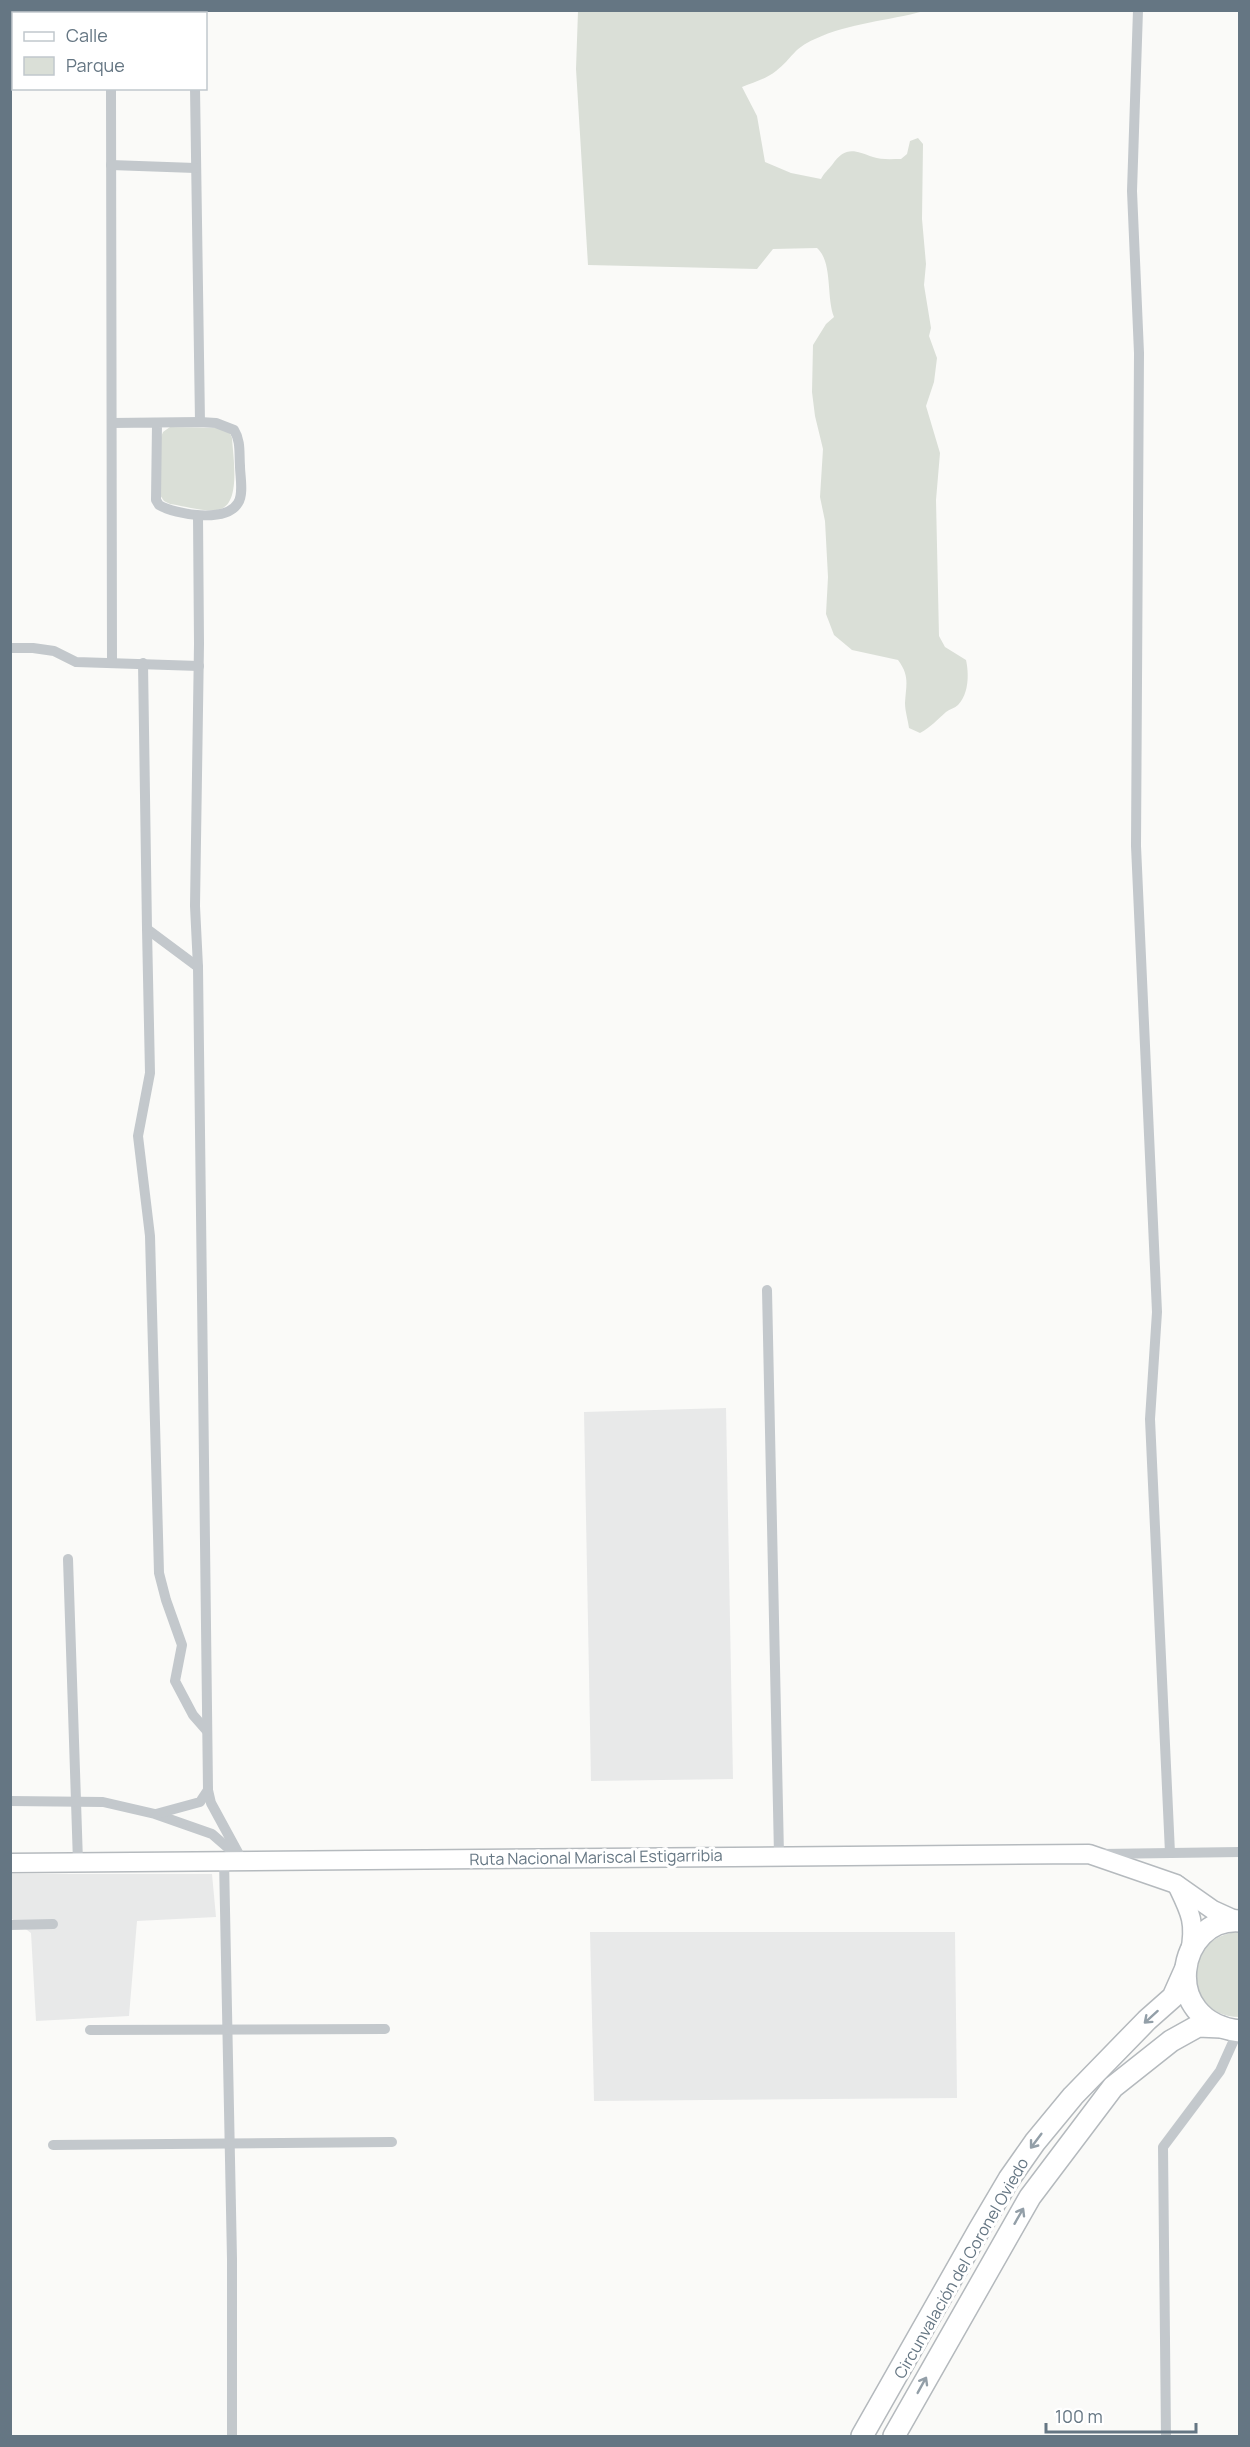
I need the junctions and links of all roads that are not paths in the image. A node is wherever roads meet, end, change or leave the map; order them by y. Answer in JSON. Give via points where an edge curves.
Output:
{"nodes":[{"id":1,"x":1138,"y":10,"type":"edge"},
{"id":2,"x":111,"y":90,"type":"edge"},
{"id":3,"x":195,"y":90,"type":"edge"},
{"id":4,"x":111,"y":165,"type":"junction"},
{"id":5,"x":195,"y":168,"type":"junction"},
{"id":6,"x":200,"y":422,"type":"junction"},
{"id":7,"x":112,"y":423,"type":"junction"},
{"id":8,"x":157,"y":424,"type":"junction"},
{"id":9,"x":198,"y":516,"type":"junction"},
{"id":10,"x":10,"y":648,"type":"edge"},
{"id":11,"x":112,"y":663,"type":"junction"},
{"id":12,"x":143,"y":663,"type":"junction"},
{"id":13,"x":199,"y":666,"type":"junction"},
{"id":14,"x":147,"y":929,"type":"junction"},
{"id":15,"x":198,"y":967,"type":"junction"},
{"id":16,"x":767,"y":1290,"type":"dead end"},
{"id":17,"x":68,"y":1559,"type":"dead end"},
{"id":18,"x":207,"y":1731,"type":"junction"},
{"id":19,"x":208,"y":1790,"type":"junction"},
{"id":20,"x":75,"y":1800,"type":"junction"},
{"id":21,"x":10,"y":1801,"type":"edge"},
{"id":22,"x":155,"y":1814,"type":"junction"},
{"id":23,"x":1239,"y":1852,"type":"edge"},
{"id":24,"x":1170,"y":1853,"type":"junction"},
{"id":25,"x":1089,"y":1854,"type":"junction"},
{"id":26,"x":780,"y":1855,"type":"junction"},
{"id":27,"x":224,"y":1860,"type":"junction"},
{"id":28,"x":242,"y":1860,"type":"junction"},
{"id":29,"x":78,"y":1862,"type":"junction"},
{"id":30,"x":10,"y":1863,"type":"edge"},
{"id":31,"x":1176,"y":1884,"type":"junction"},
{"id":32,"x":1237,"y":1920,"type":"edge"},
{"id":33,"x":54,"y":1924,"type":"dead end"},
{"id":34,"x":10,"y":1925,"type":"edge"},
{"id":35,"x":1187,"y":1961,"type":"junction"},
{"id":36,"x":385,"y":2028,"type":"dead end"},
{"id":37,"x":228,"y":2029,"type":"junction"},
{"id":38,"x":90,"y":2030,"type":"dead end"},
{"id":39,"x":1233,"y":2030,"type":"edge"},
{"id":40,"x":392,"y":2142,"type":"dead end"},
{"id":41,"x":230,"y":2144,"type":"junction"},
{"id":42,"x":52,"y":2145,"type":"dead end"},
{"id":43,"x":232,"y":2436,"type":"edge"},
{"id":44,"x":862,"y":2436,"type":"edge"},
{"id":45,"x":894,"y":2436,"type":"edge"},
{"id":46,"x":1166,"y":2436,"type":"edge"}],
"edges":[{"from":1,"to":24,"type":"street","via":[[1132,191],[1138,353],[1136,846],[1157,1312],[1150,1419]]},
{"from":2,"to":4,"type":"street"},
{"from":3,"to":5,"type":"street"},
{"from":4,"to":5,"type":"street"},
{"from":4,"to":7,"type":"street"},
{"from":5,"to":6,"type":"street"},
{"from":6,"to":8,"type":"street"},
{"from":6,"to":9,"type":"street","via":[[228,427],[237,436],[240,498],[234,508]]},
{"from":7,"to":8,"type":"street"},
{"from":7,"to":11,"type":"street"},
{"from":8,"to":9,"type":"street","via":[[156,500],[165,508]]},
{"from":9,"to":13,"type":"street"},
{"from":10,"to":11,"type":"street","via":[[54,651],[76,662]]},
{"from":11,"to":12,"type":"street"},
{"from":12,"to":13,"type":"street"},
{"from":12,"to":14,"type":"street"},
{"from":13,"to":15,"type":"street","via":[[195,906]]},
{"from":14,"to":15,"type":"street"},
{"from":14,"to":18,"type":"street","via":[[150,1073],[138,1136],[150,1236],[159,1573],[182,1645],[175,1681]]},
{"from":15,"to":18,"type":"street"},
{"from":16,"to":26,"type":"street"},
{"from":17,"to":20,"type":"street"},
{"from":18,"to":19,"type":"street"},
{"from":19,"to":22,"type":"street","via":[[200,1802]]},
{"from":19,"to":28,"type":"street"},
{"from":20,"to":21,"type":"street"},
{"from":20,"to":22,"type":"street"},
{"from":20,"to":29,"type":"street"},
{"from":22,"to":28,"type":"street","via":[[212,1834]]},
{"from":23,"to":24,"type":"street"},
{"from":24,"to":25,"type":"street"},
{"from":25,"to":26,"type":"main road","name":"Ruta Nacional Mariscal Estigarribia"},
{"from":25,"to":31,"type":"main road","name":"Ruta Nacional Mariscal Estigarribia"},
{"from":26,"to":28,"type":"main road","name":"Ruta Nacional Mariscal Estigarribia"},
{"from":27,"to":28,"type":"main road","name":"Ruta Nacional Mariscal Estigarribia"},
{"from":27,"to":29,"type":"main road","name":"Ruta Nacional Mariscal Estigarribia"},
{"from":27,"to":37,"type":"street"},
{"from":29,"to":30,"type":"main road","name":"Ruta Nacional Mariscal Estigarribia"},
{"from":31,"to":32,"type":"main road","name":"Ruta Nacional Mariscal Estigarribia","via":[[1213,1910]]},
{"from":31,"to":35,"type":"main road","via":[[1194,1932]]},
{"from":32,"to":35,"type":"highway","name":"Circunvalación del Coronel Oviedo","via":[[1216,1925],[1201,1936]]},
{"from":33,"to":34,"type":"street"},
{"from":35,"to":39,"type":"highway","via":[[1186,1988],[1193,2005],[1205,2018]]},
{"from":35,"to":44,"type":"highway","name":"Circunvalación del Coronel Oviedo","one_way":true,"via":[[1173,1997],[1073,2096],[1035,2142],[1009,2180]]},
{"from":36,"to":37,"type":"street"},
{"from":37,"to":38,"type":"street"},
{"from":37,"to":41,"type":"street"},
{"from":45,"to":39,"type":"highway","name":"Circunvalación del Coronel Oviedo","one_way":true,"via":[[1030,2197],[1113,2087],[1171,2041],[1198,2026]]},
{"from":39,"to":46,"type":"street","via":[[1220,2071],[1163,2147]]},
{"from":40,"to":41,"type":"street"},
{"from":41,"to":42,"type":"street"},
{"from":41,"to":43,"type":"street"}]}
